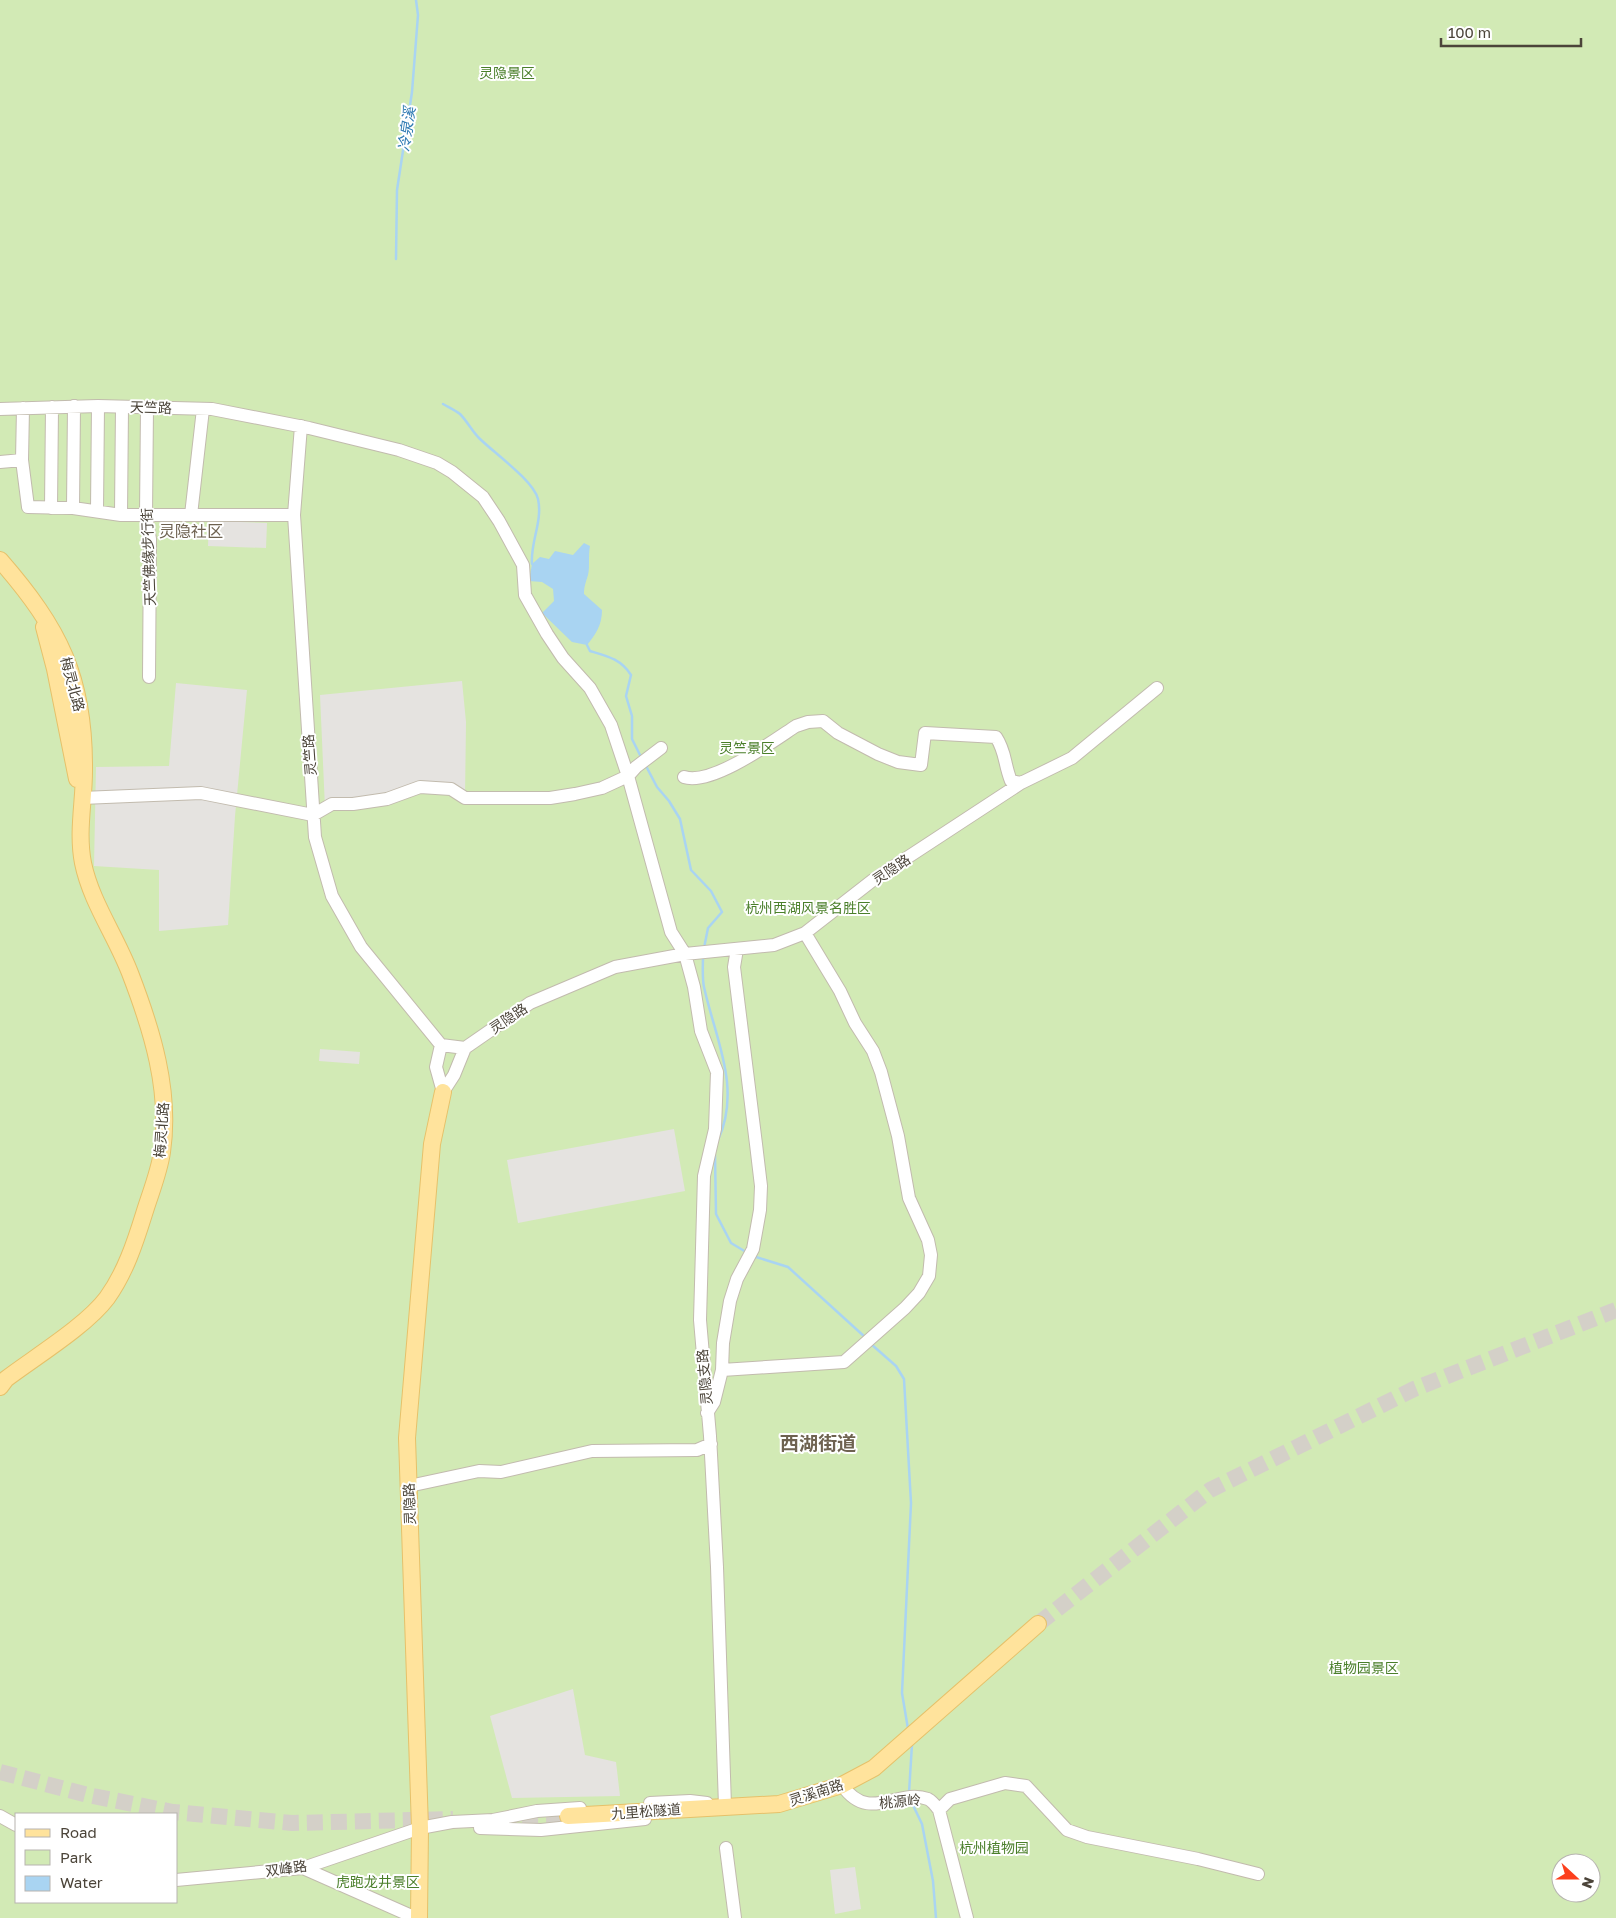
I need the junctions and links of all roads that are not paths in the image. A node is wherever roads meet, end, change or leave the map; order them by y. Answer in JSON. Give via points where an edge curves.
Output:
{"nodes":[{"id":1,"x":74,"y":406,"type":"junction"},
{"id":2,"x":98,"y":406,"type":"junction"},
{"id":3,"x":122,"y":406,"type":"junction"},
{"id":4,"x":52,"y":407,"type":"junction"},
{"id":5,"x":147,"y":407,"type":"junction"},
{"id":6,"x":23,"y":408,"type":"junction"},
{"id":7,"x":0,"y":409,"type":"edge"},
{"id":8,"x":203,"y":409,"type":"junction"},
{"id":9,"x":301,"y":426,"type":"junction"},
{"id":10,"x":22,"y":460,"type":"junction"},
{"id":11,"x":0,"y":462,"type":"edge"},
{"id":12,"x":51,"y":508,"type":"junction"},
{"id":13,"x":73,"y":508,"type":"junction"},
{"id":14,"x":97,"y":511,"type":"junction"},
{"id":15,"x":121,"y":515,"type":"junction"},
{"id":16,"x":191,"y":515,"type":"junction"},
{"id":17,"x":294,"y":515,"type":"junction"},
{"id":18,"x":146,"y":516,"type":"junction"},
{"id":19,"x":0,"y":560,"type":"edge"},
{"id":20,"x":149,"y":677,"type":"dead end"},
{"id":21,"x":1157,"y":688,"type":"dead end"},
{"id":22,"x":661,"y":748,"type":"dead end"},
{"id":23,"x":628,"y":776,"type":"junction"},
{"id":24,"x":684,"y":777,"type":"dead end"},
{"id":25,"x":1021,"y":783,"type":"junction"},
{"id":26,"x":82,"y":798,"type":"junction"},
{"id":27,"x":313,"y":815,"type":"junction"},
{"id":28,"x":805,"y":933,"type":"junction"},
{"id":29,"x":737,"y":949,"type":"junction"},
{"id":30,"x":688,"y":953,"type":"junction"},
{"id":31,"x":441,"y":1045,"type":"junction"},
{"id":32,"x":465,"y":1048,"type":"junction"},
{"id":33,"x":443,"y":1092,"type":"junction"},
{"id":34,"x":722,"y":1370,"type":"junction"},
{"id":35,"x":0,"y":1387,"type":"edge"},
{"id":36,"x":708,"y":1413,"type":"junction"},
{"id":37,"x":711,"y":1444,"type":"junction"},
{"id":38,"x":409,"y":1486,"type":"junction"},
{"id":39,"x":1038,"y":1624,"type":"tunnel mouth"},
{"id":40,"x":842,"y":1785,"type":"junction"},
{"id":41,"x":725,"y":1806,"type":"junction"},
{"id":42,"x":939,"y":1810,"type":"junction"},
{"id":43,"x":0,"y":1816,"type":"edge"},
{"id":44,"x":568,"y":1816,"type":"tunnel mouth"},
{"id":45,"x":15,"y":1824,"type":"edge"},
{"id":46,"x":420,"y":1828,"type":"junction"},
{"id":47,"x":726,"y":1848,"type":"dead end"},
{"id":48,"x":304,"y":1868,"type":"junction"},
{"id":49,"x":1258,"y":1874,"type":"dead end"},
{"id":50,"x":178,"y":1880,"type":"edge"},
{"id":51,"x":417,"y":1918,"type":"edge"},
{"id":52,"x":735,"y":1918,"type":"edge"},
{"id":53,"x":967,"y":1918,"type":"edge"}],
"edges":[{"from":1,"to":2,"type":"street","name":"天竺路"},
{"from":1,"to":4,"type":"street","name":"天竺路"},
{"from":1,"to":13,"type":"street"},
{"from":2,"to":3,"type":"street","name":"天竺路"},
{"from":2,"to":14,"type":"street"},
{"from":3,"to":5,"type":"street","name":"天竺路"},
{"from":3,"to":15,"type":"street"},
{"from":4,"to":6,"type":"street","name":"天竺路"},
{"from":4,"to":12,"type":"street"},
{"from":5,"to":8,"type":"street","name":"天竺路"},
{"from":5,"to":18,"type":"street","name":"天竺佛缘步行街"},
{"from":6,"to":7,"type":"street","name":"天竺路"},
{"from":6,"to":10,"type":"street"},
{"from":8,"to":9,"type":"street","name":"天竺路"},
{"from":8,"to":16,"type":"street"},
{"from":9,"to":17,"type":"street","name":"灵竺路"},
{"from":9,"to":23,"type":"street","name":"天竺路","via":[[399,450],[437,463],[483,497],[523,565],[525,595],[547,634],[590,688],[611,725]]},
{"from":10,"to":11,"type":"street"},
{"from":10,"to":12,"type":"street","via":[[28,507]]},
{"from":12,"to":13,"type":"street"},
{"from":13,"to":14,"type":"street"},
{"from":14,"to":15,"type":"street"},
{"from":15,"to":18,"type":"street"},
{"from":16,"to":17,"type":"street"},
{"from":16,"to":18,"type":"street"},
{"from":17,"to":27,"type":"street","name":"灵竺路"},
{"from":18,"to":20,"type":"street","name":"天竺佛缘步行街","via":[[150,539]]},
{"from":19,"to":26,"type":"main road","name":"梅灵北路","via":[[50,624],[62,646],[79,697],[84,749]]},
{"from":21,"to":25,"type":"street","name":"灵隐路","via":[[1072,758]]},
{"from":22,"to":23,"type":"street"},
{"from":23,"to":27,"type":"street","via":[[602,788],[550,798],[465,798],[451,789],[420,787],[387,799],[332,804]]},
{"from":23,"to":30,"type":"street","name":"灵隐支路","via":[[671,932]]},
{"from":24,"to":25,"type":"street","via":[[701,777],[728,768],[796,726],[823,721],[838,733],[878,754],[898,762],[921,765],[925,733],[996,736],[1006,755],[1011,781]]},
{"from":25,"to":28,"type":"street","name":"灵隐路","via":[[873,880]]},
{"from":26,"to":27,"type":"street","via":[[201,793]]},
{"from":26,"to":35,"type":"main road","name":"梅灵北路","via":[[80,827],[88,883],[130,972],[158,1060],[165,1110],[162,1154],[132,1252],[106,1299],[75,1328],[6,1379]]},
{"from":27,"to":31,"type":"street","name":"灵竺路","via":[[315,836],[332,896],[361,948]]},
{"from":28,"to":29,"type":"street","name":"灵隐路","via":[[774,945]]},
{"from":28,"to":34,"type":"street","via":[[873,1051],[881,1072],[898,1136],[909,1198],[928,1240],[931,1255],[929,1276],[919,1293],[844,1362]]},
{"from":29,"to":30,"type":"street","name":"灵隐路"},
{"from":29,"to":34,"type":"street","via":[[734,966],[761,1186],[760,1210],[750,1255],[730,1301],[722,1343]]},
{"from":30,"to":32,"type":"street","name":"灵隐路","via":[[615,967],[530,1003]]},
{"from":30,"to":36,"type":"street","name":"灵隐支路","via":[[701,1031],[717,1072],[715,1129],[704,1176],[700,1286],[702,1360]]},
{"from":31,"to":32,"type":"street"},
{"from":31,"to":33,"type":"street","via":[[436,1067]]},
{"from":32,"to":33,"type":"street"},
{"from":33,"to":38,"type":"main road","name":"灵隐路","via":[[432,1144],[407,1438]]},
{"from":34,"to":36,"type":"street"},
{"from":36,"to":37,"type":"street","name":"灵隐支路"},
{"from":37,"to":38,"type":"street","via":[[697,1450],[592,1451],[501,1472],[479,1470]]},
{"from":37,"to":41,"type":"street","name":"灵隐支路"},
{"from":38,"to":46,"type":"main road","name":"灵隐路"},
{"from":39,"to":40,"type":"main road","name":"灵溪南路","via":[[874,1768]]},
{"from":40,"to":41,"type":"main road","name":"灵溪南路","via":[[779,1804]]},
{"from":40,"to":42,"type":"street","name":"桃源岭","via":[[849,1796],[868,1804],[930,1800]]},
{"from":41,"to":44,"type":"main road","name":"九里松隧道"},
{"from":41,"to":46,"type":"street","via":[[686,1815],[541,1830]]},
{"from":41,"to":46,"type":"street","via":[[690,1801],[537,1811]]},
{"from":42,"to":49,"type":"street","via":[[950,1799],[1005,1783],[1026,1786],[1067,1830]]},
{"from":42,"to":53,"type":"street","name":"桃源岭"},
{"from":43,"to":45,"type":"street"},
{"from":46,"to":48,"type":"street","name":"双峰路"},
{"from":46,"to":51,"type":"main road","name":"灵隐路"},
{"from":47,"to":52,"type":"street"},
{"from":48,"to":50,"type":"street","name":"双峰路"},
{"from":48,"to":51,"type":"street","name":"灵隐路"}]}
